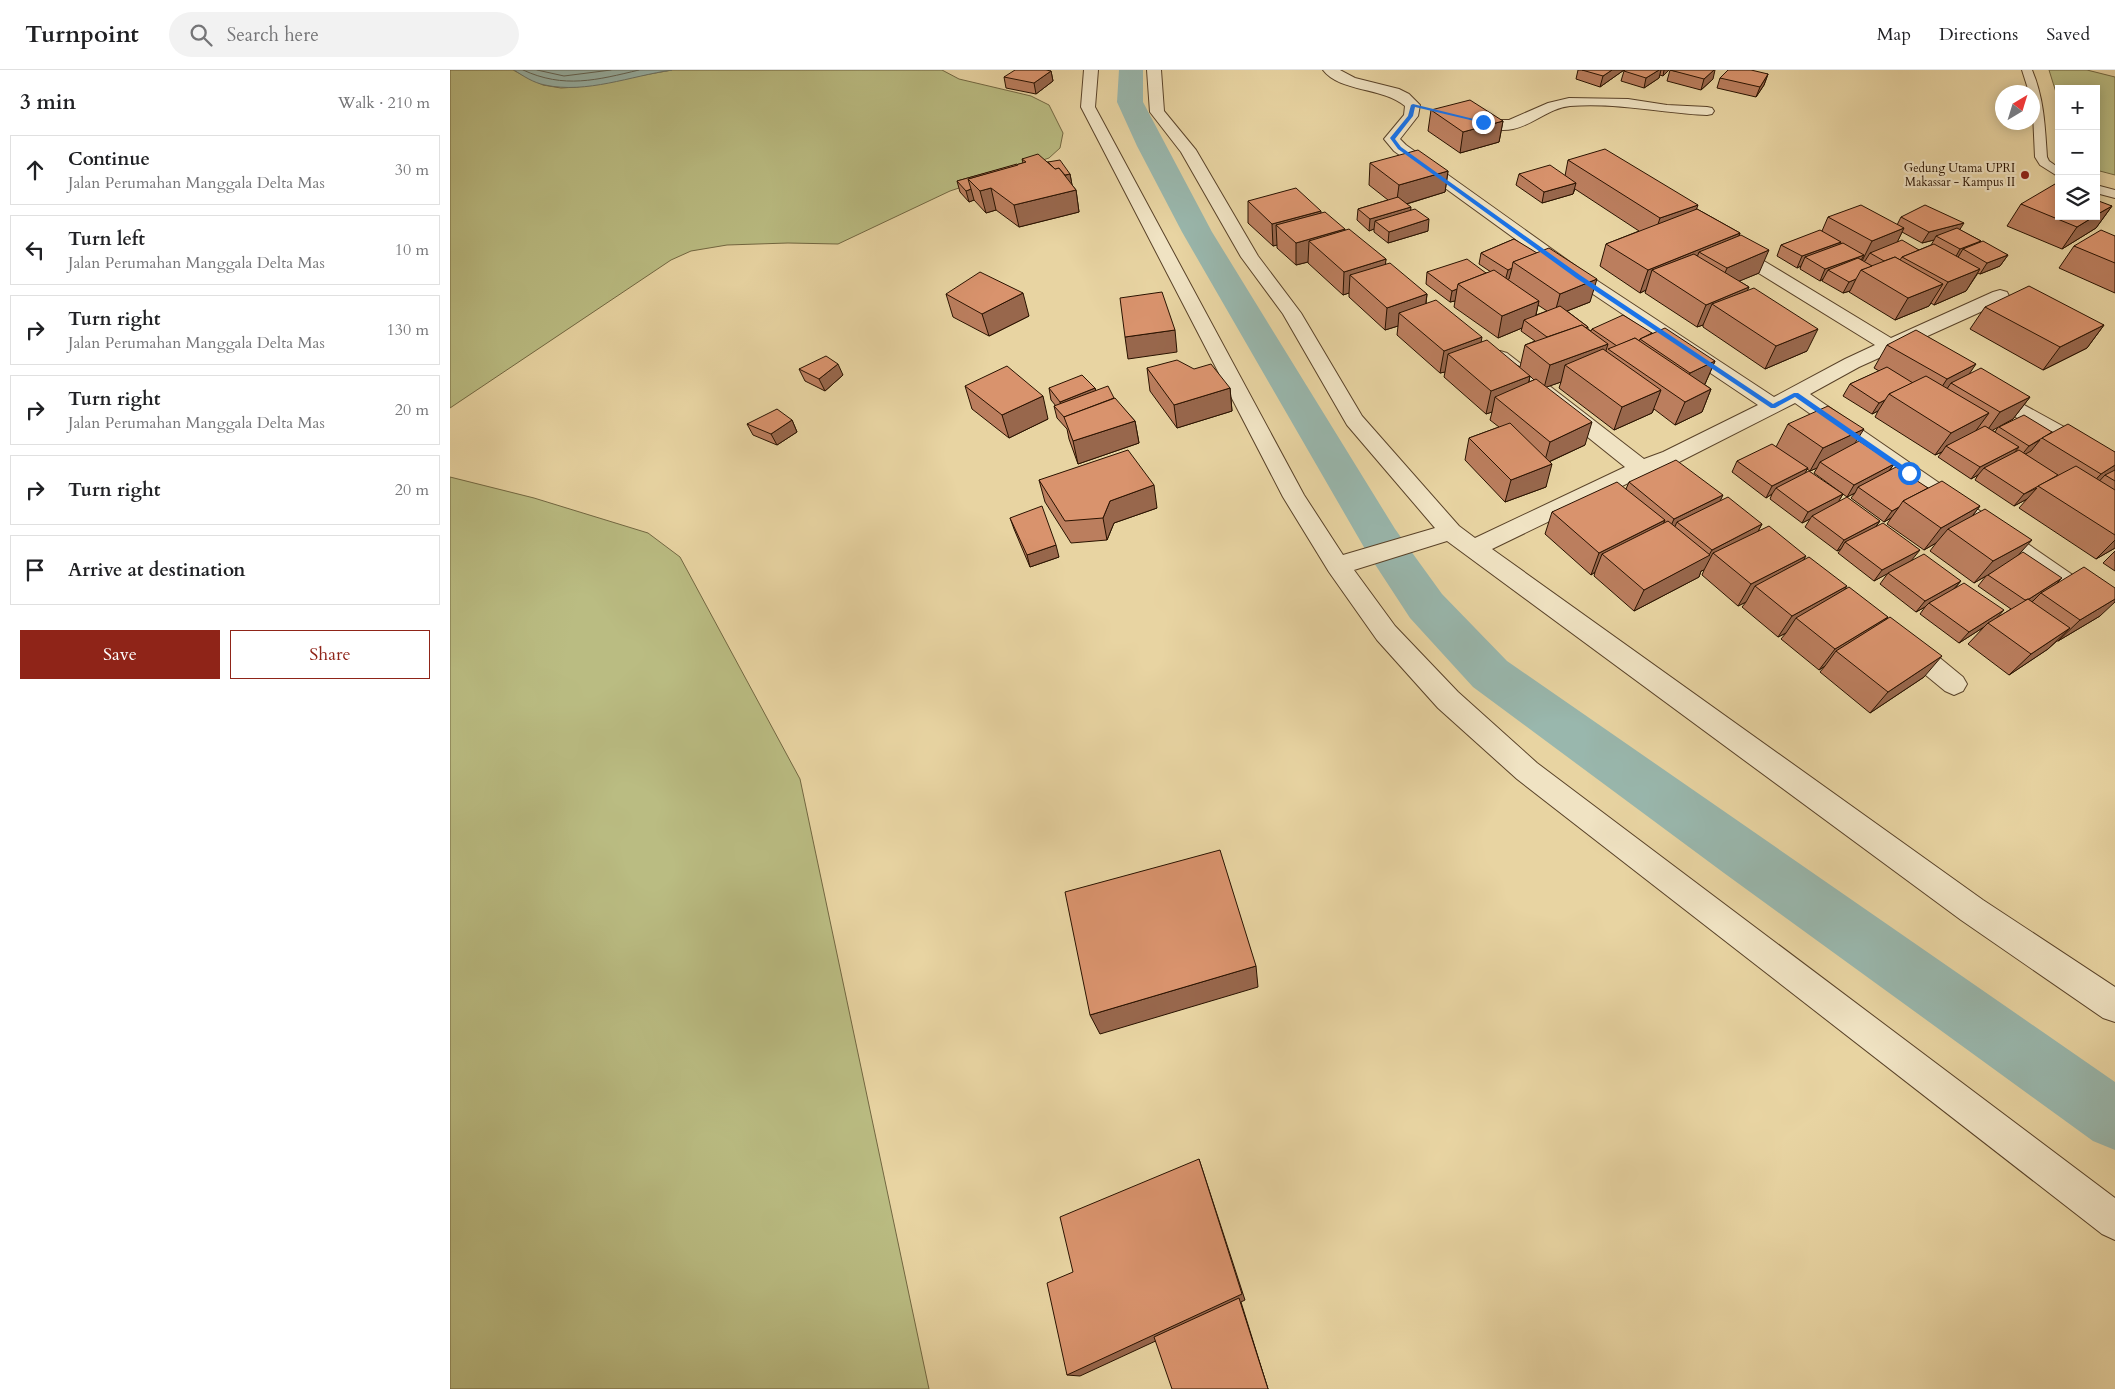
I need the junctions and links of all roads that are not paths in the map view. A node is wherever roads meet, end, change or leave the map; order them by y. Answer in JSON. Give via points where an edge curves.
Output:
{"nodes":[{"id":1,"x":1091,"y":70,"type":"edge"},
{"id":2,"x":1154,"y":70,"type":"edge"},
{"id":3,"x":1330,"y":70,"type":"edge"},
{"id":4,"x":2027,"y":70,"type":"edge"},
{"id":5,"x":1430,"y":110,"type":"edge"},
{"id":6,"x":1412,"y":111,"type":"junction"},
{"id":7,"x":1707,"y":111,"type":"dead end"},
{"id":8,"x":1448,"y":114,"type":"edge"},
{"id":9,"x":2055,"y":171,"type":"edge"},
{"id":10,"x":2100,"y":190,"type":"edge"},
{"id":11,"x":2115,"y":194,"type":"edge"},
{"id":12,"x":1758,"y":266,"type":"edge"},
{"id":13,"x":1990,"y":295,"type":"dead end"},
{"id":14,"x":1893,"y":343,"type":"junction"},
{"id":15,"x":1483,"y":344,"type":"edge"},
{"id":16,"x":1922,"y":355,"type":"edge"},
{"id":17,"x":1972,"y":384,"type":"edge"},
{"id":18,"x":1796,"y":394,"type":"junction"},
{"id":19,"x":1773,"y":406,"type":"junction"},
{"id":20,"x":1671,"y":457,"type":"junction"},
{"id":21,"x":2115,"y":465,"type":"edge"},
{"id":22,"x":1641,"y":468,"type":"junction"},
{"id":23,"x":1694,"y":475,"type":"edge"},
{"id":24,"x":1451,"y":532,"type":"junction"},
{"id":25,"x":1474,"y":548,"type":"junction"},
{"id":26,"x":1338,"y":566,"type":"junction"},
{"id":27,"x":2087,"y":597,"type":"edge"},
{"id":28,"x":1885,"y":628,"type":"edge"},
{"id":29,"x":1954,"y":684,"type":"dead end"},
{"id":30,"x":2115,"y":1006,"type":"edge"},
{"id":31,"x":2115,"y":1220,"type":"edge"}],
"edges":[{"from":1,"to":26,"type":"street","via":[[1088,107],[1294,497]]},
{"from":2,"to":24,"type":"street","via":[[1157,112],[1188,150],[1250,257],[1292,313],[1354,420]]},
{"from":3,"to":6,"type":"street","via":[[1349,81],[1397,92]]},
{"from":4,"to":9,"type":"lane","via":[[2038,102],[2041,157]]},
{"from":5,"to":6,"type":"street"},
{"from":6,"to":19,"type":"street","via":[[1392,138],[1400,148],[1578,276]]},
{"from":7,"to":8,"type":"street","via":[[1628,103],[1569,102],[1504,126]]},
{"from":10,"to":11,"type":"lane"},
{"from":12,"to":14,"type":"street"},
{"from":13,"to":14,"type":"street"},
{"from":14,"to":16,"type":"street"},
{"from":14,"to":18,"type":"street"},
{"from":15,"to":22,"type":"street"},
{"from":17,"to":21,"type":"street"},
{"from":18,"to":19,"type":"street"},
{"from":18,"to":27,"type":"street"},
{"from":19,"to":20,"type":"street"},
{"from":20,"to":22,"type":"street"},
{"from":20,"to":23,"type":"street"},
{"from":22,"to":25,"type":"street"},
{"from":24,"to":25,"type":"street"},
{"from":24,"to":26,"type":"street","via":[[1368,554]]},
{"from":25,"to":30,"type":"street","via":[[1972,910]]},
{"from":26,"to":31,"type":"street","via":[[1386,632],[1448,700],[1527,771]]},
{"from":28,"to":29,"type":"street"}]}
